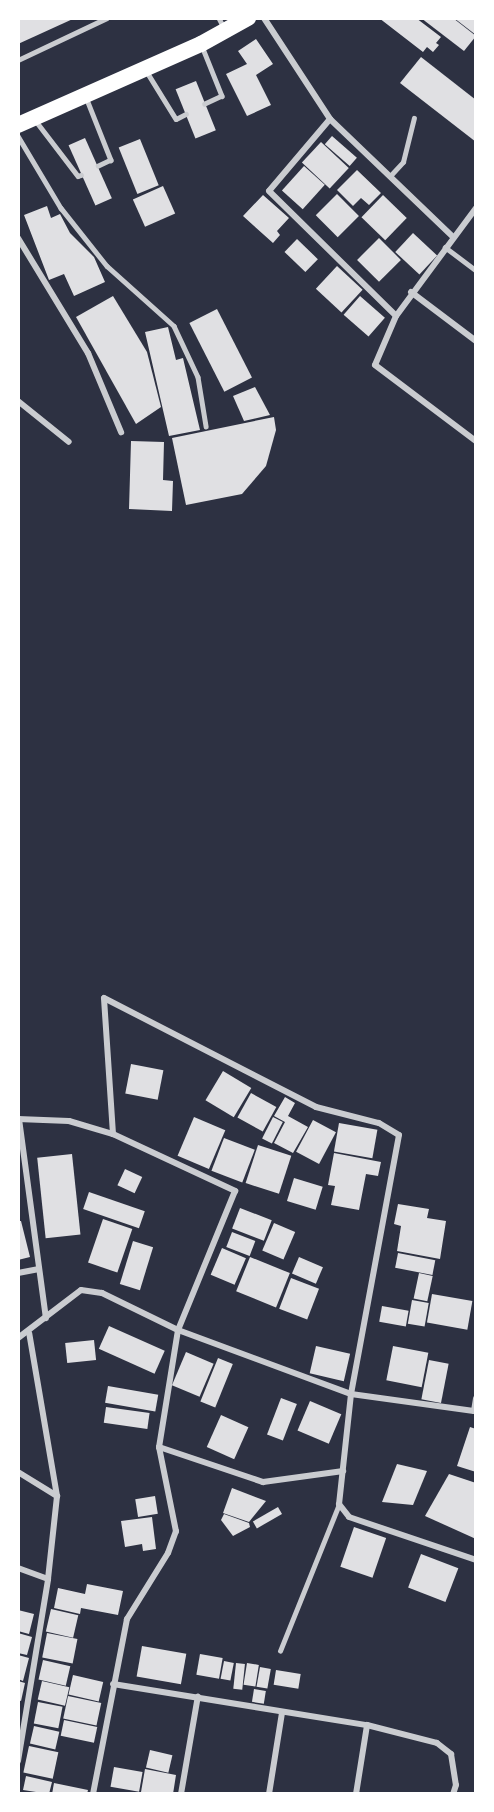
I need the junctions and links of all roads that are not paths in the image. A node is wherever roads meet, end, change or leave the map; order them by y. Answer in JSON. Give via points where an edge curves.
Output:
{"nodes":[{"id":1,"x":107,"y":18,"type":"edge"},
{"id":2,"x":248,"y":18,"type":"edge"},
{"id":3,"x":264,"y":18,"type":"edge"},
{"id":4,"x":222,"y":25,"type":"edge"},
{"id":5,"x":201,"y":44,"type":"junction"},
{"id":6,"x":18,"y":60,"type":"edge"},
{"id":7,"x":145,"y":69,"type":"junction"},
{"id":8,"x":85,"y":95,"type":"junction"},
{"id":9,"x":205,"y":104,"type":"dead end"},
{"id":10,"x":186,"y":114,"type":"dead end"},
{"id":11,"x":414,"y":118,"type":"dead end"},
{"id":12,"x":330,"y":119,"type":"junction"},
{"id":13,"x":25,"y":121,"type":"edge"},
{"id":14,"x":18,"y":136,"type":"edge"},
{"id":15,"x":98,"y":166,"type":"dead end"},
{"id":16,"x":81,"y":175,"type":"dead end"},
{"id":17,"x":390,"y":176,"type":"junction"},
{"id":18,"x":476,"y":208,"type":"edge"},
{"id":19,"x":453,"y":237,"type":"junction"},
{"id":20,"x":18,"y":238,"type":"edge"},
{"id":21,"x":445,"y":247,"type":"junction"},
{"id":22,"x":476,"y":270,"type":"edge"},
{"id":23,"x":411,"y":292,"type":"junction"},
{"id":24,"x":396,"y":316,"type":"junction"},
{"id":25,"x":476,"y":341,"type":"edge"},
{"id":26,"x":18,"y":401,"type":"edge"},
{"id":27,"x":206,"y":426,"type":"dead end"},
{"id":28,"x":121,"y":432,"type":"dead end"},
{"id":29,"x":476,"y":441,"type":"edge"},
{"id":30,"x":69,"y":442,"type":"dead end"},
{"id":31,"x":19,"y":1119,"type":"edge"},
{"id":32,"x":113,"y":1134,"type":"junction"},
{"id":33,"x":38,"y":1269,"type":"junction"},
{"id":34,"x":18,"y":1273,"type":"edge"},
{"id":35,"x":46,"y":1318,"type":"junction"},
{"id":36,"x":178,"y":1330,"type":"junction"},
{"id":37,"x":29,"y":1333,"type":"junction"},
{"id":38,"x":18,"y":1338,"type":"edge"},
{"id":39,"x":351,"y":1394,"type":"junction"},
{"id":40,"x":476,"y":1398,"type":"edge"},
{"id":41,"x":159,"y":1447,"type":"junction"},
{"id":42,"x":343,"y":1471,"type":"junction"},
{"id":43,"x":18,"y":1472,"type":"edge"},
{"id":44,"x":57,"y":1496,"type":"junction"},
{"id":45,"x":339,"y":1504,"type":"junction"},
{"id":46,"x":476,"y":1560,"type":"edge"},
{"id":47,"x":18,"y":1568,"type":"edge"},
{"id":48,"x":48,"y":1579,"type":"junction"},
{"id":49,"x":280,"y":1651,"type":"dead end"},
{"id":50,"x":113,"y":1684,"type":"junction"},
{"id":51,"x":198,"y":1696,"type":"junction"},
{"id":52,"x":282,"y":1713,"type":"junction"},
{"id":53,"x":367,"y":1725,"type":"junction"},
{"id":54,"x":18,"y":1761,"type":"edge"},
{"id":55,"x":93,"y":1794,"type":"edge"},
{"id":56,"x":181,"y":1794,"type":"edge"},
{"id":57,"x":269,"y":1794,"type":"edge"},
{"id":58,"x":356,"y":1794,"type":"edge"},
{"id":59,"x":453,"y":1794,"type":"edge"}],
"edges":[{"from":1,"to":6,"type":"lane"},
{"from":2,"to":4,"type":"highway"},
{"from":3,"to":12,"type":"street"},
{"from":4,"to":5,"type":"highway"},
{"from":5,"to":7,"type":"highway"},
{"from":5,"to":9,"type":"lane","via":[[222,96]]},
{"from":7,"to":8,"type":"highway"},
{"from":7,"to":10,"type":"lane","via":[[176,119]]},
{"from":8,"to":13,"type":"highway"},
{"from":8,"to":15,"type":"lane","via":[[111,159]]},
{"from":11,"to":17,"type":"lane","via":[[403,162]]},
{"from":12,"to":17,"type":"street"},
{"from":12,"to":24,"type":"street","via":[[269,191]]},
{"from":13,"to":16,"type":"lane"},
{"from":14,"to":27,"type":"lane","via":[[61,208],[107,266],[174,326],[198,377]]},
{"from":17,"to":19,"type":"street"},
{"from":18,"to":19,"type":"street"},
{"from":19,"to":21,"type":"street"},
{"from":20,"to":28,"type":"street","via":[[88,353]]},
{"from":21,"to":22,"type":"lane"},
{"from":21,"to":23,"type":"street"},
{"from":23,"to":24,"type":"street"},
{"from":23,"to":25,"type":"street"},
{"from":24,"to":29,"type":"street","via":[[375,365]]},
{"from":26,"to":30,"type":"street"},
{"from":31,"to":32,"type":"street","via":[[69,1121]]},
{"from":31,"to":33,"type":"street"},
{"from":32,"to":36,"type":"street","via":[[235,1191]]},
{"from":32,"to":39,"type":"street","via":[[104,998],[316,1107],[379,1123],[399,1136]]},
{"from":33,"to":34,"type":"street"},
{"from":33,"to":35,"type":"street"},
{"from":35,"to":36,"type":"street","via":[[81,1290],[102,1293]]},
{"from":35,"to":37,"type":"street"},
{"from":36,"to":39,"type":"street"},
{"from":36,"to":41,"type":"street"},
{"from":37,"to":38,"type":"street"},
{"from":37,"to":44,"type":"street"},
{"from":39,"to":40,"type":"street","via":[[474,1411]]},
{"from":39,"to":42,"type":"street"},
{"from":41,"to":42,"type":"street","via":[[263,1482]]},
{"from":41,"to":50,"type":"street","via":[[175,1537],[127,1619]]},
{"from":42,"to":45,"type":"street"},
{"from":43,"to":44,"type":"street"},
{"from":44,"to":48,"type":"street"},
{"from":45,"to":46,"type":"street","via":[[349,1517]]},
{"from":45,"to":49,"type":"lane"},
{"from":47,"to":48,"type":"street"},
{"from":48,"to":54,"type":"street"},
{"from":50,"to":51,"type":"street"},
{"from":50,"to":55,"type":"street"},
{"from":51,"to":52,"type":"street"},
{"from":51,"to":56,"type":"street"},
{"from":52,"to":53,"type":"street"},
{"from":52,"to":57,"type":"street"},
{"from":53,"to":58,"type":"street"},
{"from":53,"to":59,"type":"street","via":[[436,1743],[451,1754],[456,1785]]}]}
